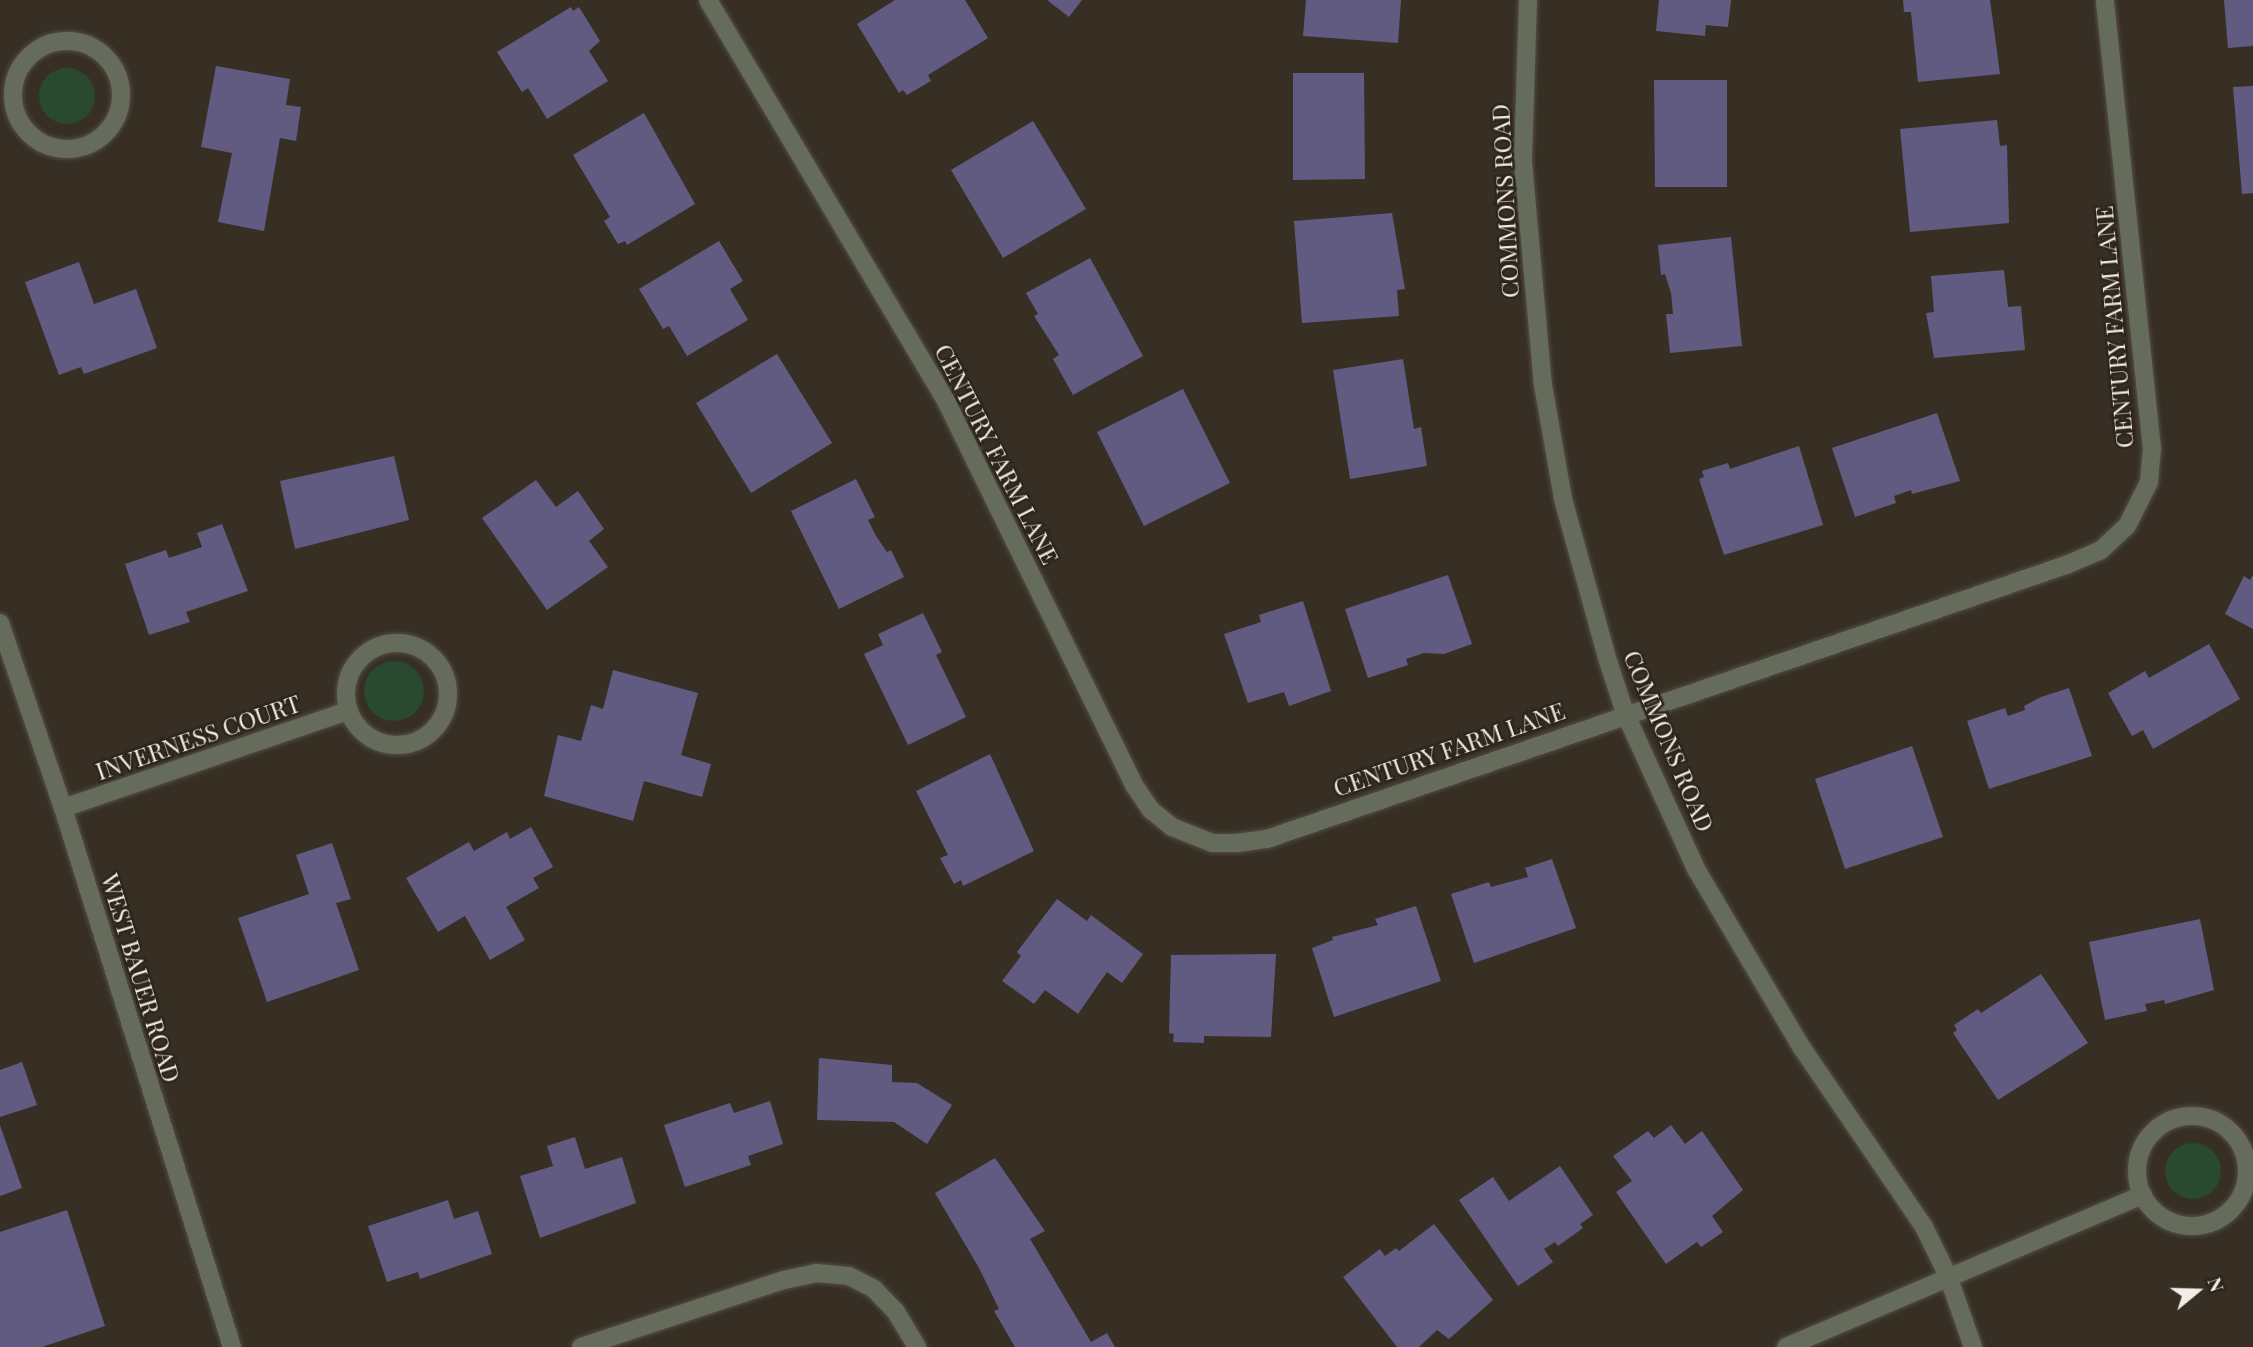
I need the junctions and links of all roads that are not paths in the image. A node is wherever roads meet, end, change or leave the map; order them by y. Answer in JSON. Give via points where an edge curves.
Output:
{"nodes":[{"id":1,"x":708,"y":0,"type":"edge"},
{"id":2,"x":1528,"y":0,"type":"edge"},
{"id":3,"x":2105,"y":0,"type":"edge"},
{"id":4,"x":8,"y":114,"type":"edge"},
{"id":5,"x":0,"y":623,"type":"edge"},
{"id":6,"x":348,"y":711,"type":"junction"},
{"id":7,"x":1625,"y":713,"type":"junction"},
{"id":8,"x":63,"y":808,"type":"junction"},
{"id":9,"x":2143,"y":1195,"type":"junction"},
{"id":10,"x":1948,"y":1276,"type":"junction"},
{"id":11,"x":232,"y":1347,"type":"edge"},
{"id":12,"x":581,"y":1347,"type":"edge"},
{"id":13,"x":917,"y":1347,"type":"edge"},
{"id":14,"x":1786,"y":1347,"type":"edge"},
{"id":15,"x":1973,"y":1347,"type":"edge"}],
"edges":[{"from":1,"to":7,"type":"street","name":"CENTURY FARM LANE","via":[[946,401],[1134,785],[1151,810],[1172,827],[1212,843],[1267,839]]},
{"from":2,"to":7,"type":"street","name":"COMMONS ROAD","via":[[1523,163],[1543,385],[1563,499]]},
{"from":3,"to":7,"type":"street","name":"CENTURY FARM LANE","via":[[2152,449],[2149,482],[2127,526],[2101,550],[2066,565]]},
{"from":4,"to":4,"type":"street","via":[[48,145],[80,148],[107,132],[116,118],[121,87],[116,71],[97,49],[83,43],[62,41],[41,47],[29,56],[14,82]]},
{"from":5,"to":8,"type":"street","name":"WEST BAUER ROAD"},
{"from":6,"to":6,"type":"street","via":[[370,739],[405,746],[423,740],[446,713],[446,678],[424,650],[389,643],[358,660],[345,693]]},
{"from":6,"to":8,"type":"street","name":"INVERNESS COURT"},
{"from":7,"to":10,"type":"street","name":"COMMONS ROAD","via":[[1696,869],[1744,955],[1924,1227]]},
{"from":8,"to":11,"type":"street","name":"WEST BAUER ROAD"},
{"from":9,"to":9,"type":"street","via":[[2154,1210],[2186,1226],[2221,1218],[2235,1207],[2248,1173],[2237,1139],[2208,1118],[2190,1116],[2157,1129],[2138,1160]]},
{"from":9,"to":10,"type":"street"},
{"from":10,"to":14,"type":"street"},
{"from":10,"to":15,"type":"street","name":"COMMONS ROAD"},
{"from":12,"to":13,"type":"street","via":[[816,1273],[849,1276],[874,1289],[896,1312]]}]}
